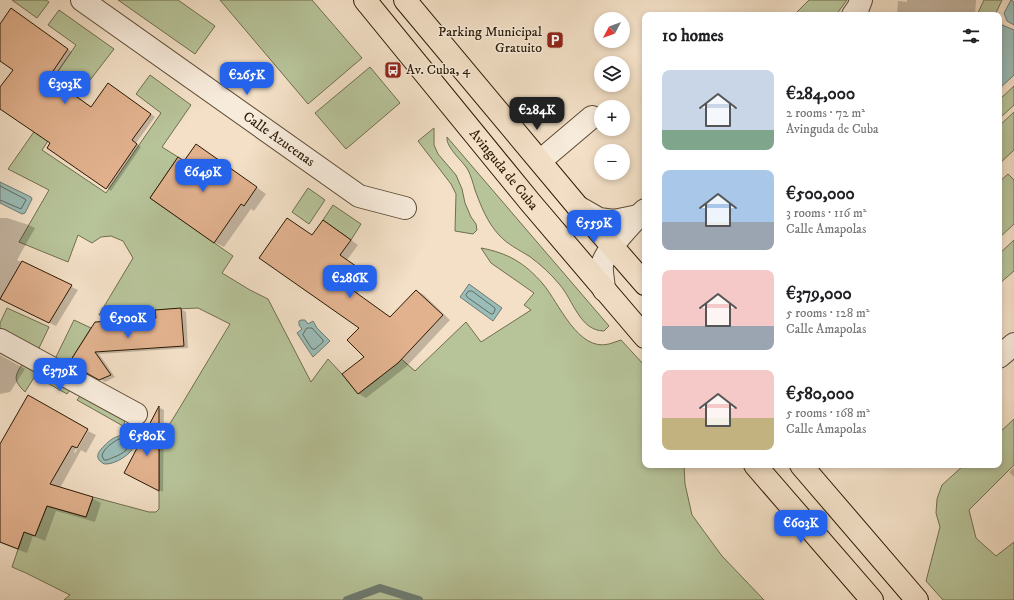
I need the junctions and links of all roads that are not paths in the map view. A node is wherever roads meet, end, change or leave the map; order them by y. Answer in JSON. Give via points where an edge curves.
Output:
{"nodes":[{"id":1,"x":82,"y":0,"type":"edge"},
{"id":2,"x":365,"y":0,"type":"edge"},
{"id":3,"x":405,"y":0,"type":"edge"},
{"id":4,"x":861,"y":0,"type":"edge"},
{"id":5,"x":855,"y":12,"type":"edge"},
{"id":6,"x":592,"y":117,"type":"dead end"},
{"id":7,"x":540,"y":161,"type":"junction"},
{"id":8,"x":578,"y":207,"type":"junction"},
{"id":9,"x":405,"y":208,"type":"dead end"},
{"id":10,"x":641,"y":213,"type":"edge"},
{"id":11,"x":612,"y":246,"type":"junction"},
{"id":12,"x":642,"y":281,"type":"edge"},
{"id":13,"x":604,"y":290,"type":"junction"},
{"id":14,"x":642,"y":334,"type":"edge"},
{"id":15,"x":0,"y":340,"type":"edge"},
{"id":16,"x":1014,"y":344,"type":"edge"},
{"id":17,"x":1002,"y":355,"type":"edge"},
{"id":18,"x":136,"y":414,"type":"dead end"},
{"id":19,"x":758,"y":468,"type":"edge"},
{"id":20,"x":804,"y":468,"type":"edge"},
{"id":21,"x":872,"y":600,"type":"edge"},
{"id":22,"x":917,"y":600,"type":"edge"}],
"edges":[{"from":1,"to":9,"type":"street","name":"Calle Azucenas","via":[[359,196]]},
{"from":2,"to":13,"type":"main road","name":"Avinguda de Cuba"},
{"from":3,"to":7,"type":"main road"},
{"from":4,"to":5,"type":"street"},
{"from":6,"to":7,"type":"street"},
{"from":7,"to":8,"type":"main road"},
{"from":8,"to":10,"type":"street","via":[[599,219],[614,221]]},
{"from":8,"to":11,"type":"main road"},
{"from":10,"to":11,"type":"street"},
{"from":11,"to":12,"type":"main road"},
{"from":11,"to":13,"type":"street","via":[[602,265]]},
{"from":13,"to":14,"type":"main road","name":"Avinguda de Cuba"},
{"from":15,"to":18,"type":"street"},
{"from":16,"to":17,"type":"street"},
{"from":19,"to":21,"type":"main road"},
{"from":20,"to":22,"type":"main road"}]}
